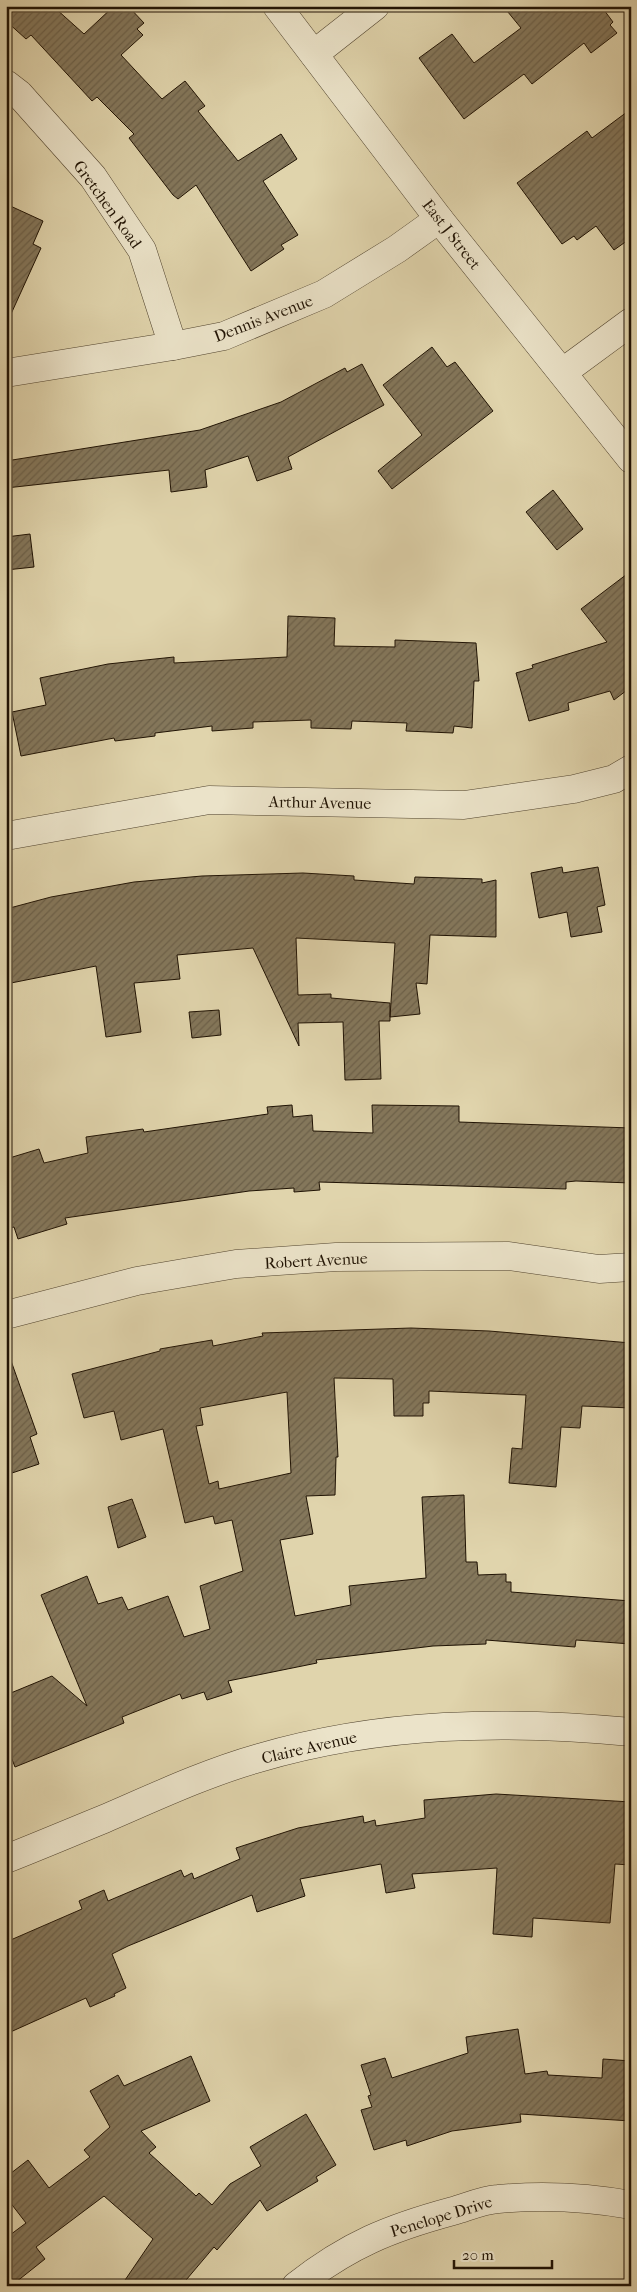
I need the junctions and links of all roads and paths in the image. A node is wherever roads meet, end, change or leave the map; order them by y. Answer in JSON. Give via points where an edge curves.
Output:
{"nodes":[{"id":1,"x":277,"y":6,"type":"edge"},
{"id":2,"x":375,"y":6,"type":"edge"},
{"id":3,"x":314,"y":54,"type":"junction"},
{"id":4,"x":6,"y":84,"type":"edge"},
{"id":5,"x":439,"y":219,"type":"junction"},
{"id":6,"x":631,"y":322,"type":"edge"},
{"id":7,"x":173,"y":346,"type":"junction"},
{"id":8,"x":563,"y":372,"type":"junction"},
{"id":9,"x":6,"y":373,"type":"edge"},
{"id":10,"x":631,"y":459,"type":"edge"},
{"id":11,"x":631,"y":769,"type":"edge"},
{"id":12,"x":6,"y":836,"type":"edge"},
{"id":13,"x":631,"y":1268,"type":"edge"},
{"id":14,"x":6,"y":1315,"type":"edge"},
{"id":15,"x":631,"y":1732,"type":"edge"},
{"id":16,"x":6,"y":1859,"type":"edge"},
{"id":17,"x":631,"y":2205,"type":"edge"},
{"id":18,"x":296,"y":2286,"type":"edge"}],
"edges":[{"from":1,"to":3,"type":"street","name":"East J Street"},
{"from":2,"to":3,"type":"street"},
{"from":3,"to":5,"type":"street","name":"East J Street"},
{"from":4,"to":7,"type":"street","name":"Gretchen Road","via":[[93,177],[142,250]]},
{"from":5,"to":7,"type":"street","name":"Dennis Avenue","via":[[324,294],[224,336]]},
{"from":5,"to":8,"type":"street","name":"East J Street"},
{"from":6,"to":8,"type":"street"},
{"from":7,"to":9,"type":"street","name":"Dennis Avenue"},
{"from":8,"to":10,"type":"street","name":"East J Street"},
{"from":11,"to":12,"type":"street","name":"Arthur Avenue","via":[[614,779],[574,789],[464,805],[209,800]]},
{"from":13,"to":14,"type":"street","name":"Robert Avenue","via":[[599,1269],[509,1256],[336,1257],[236,1264],[137,1281]]},
{"from":15,"to":16,"type":"street","name":"Claire Avenue","via":[[579,1726],[513,1725],[378,1731],[260,1757],[189,1782]]},
{"from":17,"to":18,"type":"street","name":"Penelope Drive","via":[[562,2197],[496,2199],[411,2222],[358,2244]]}]}
